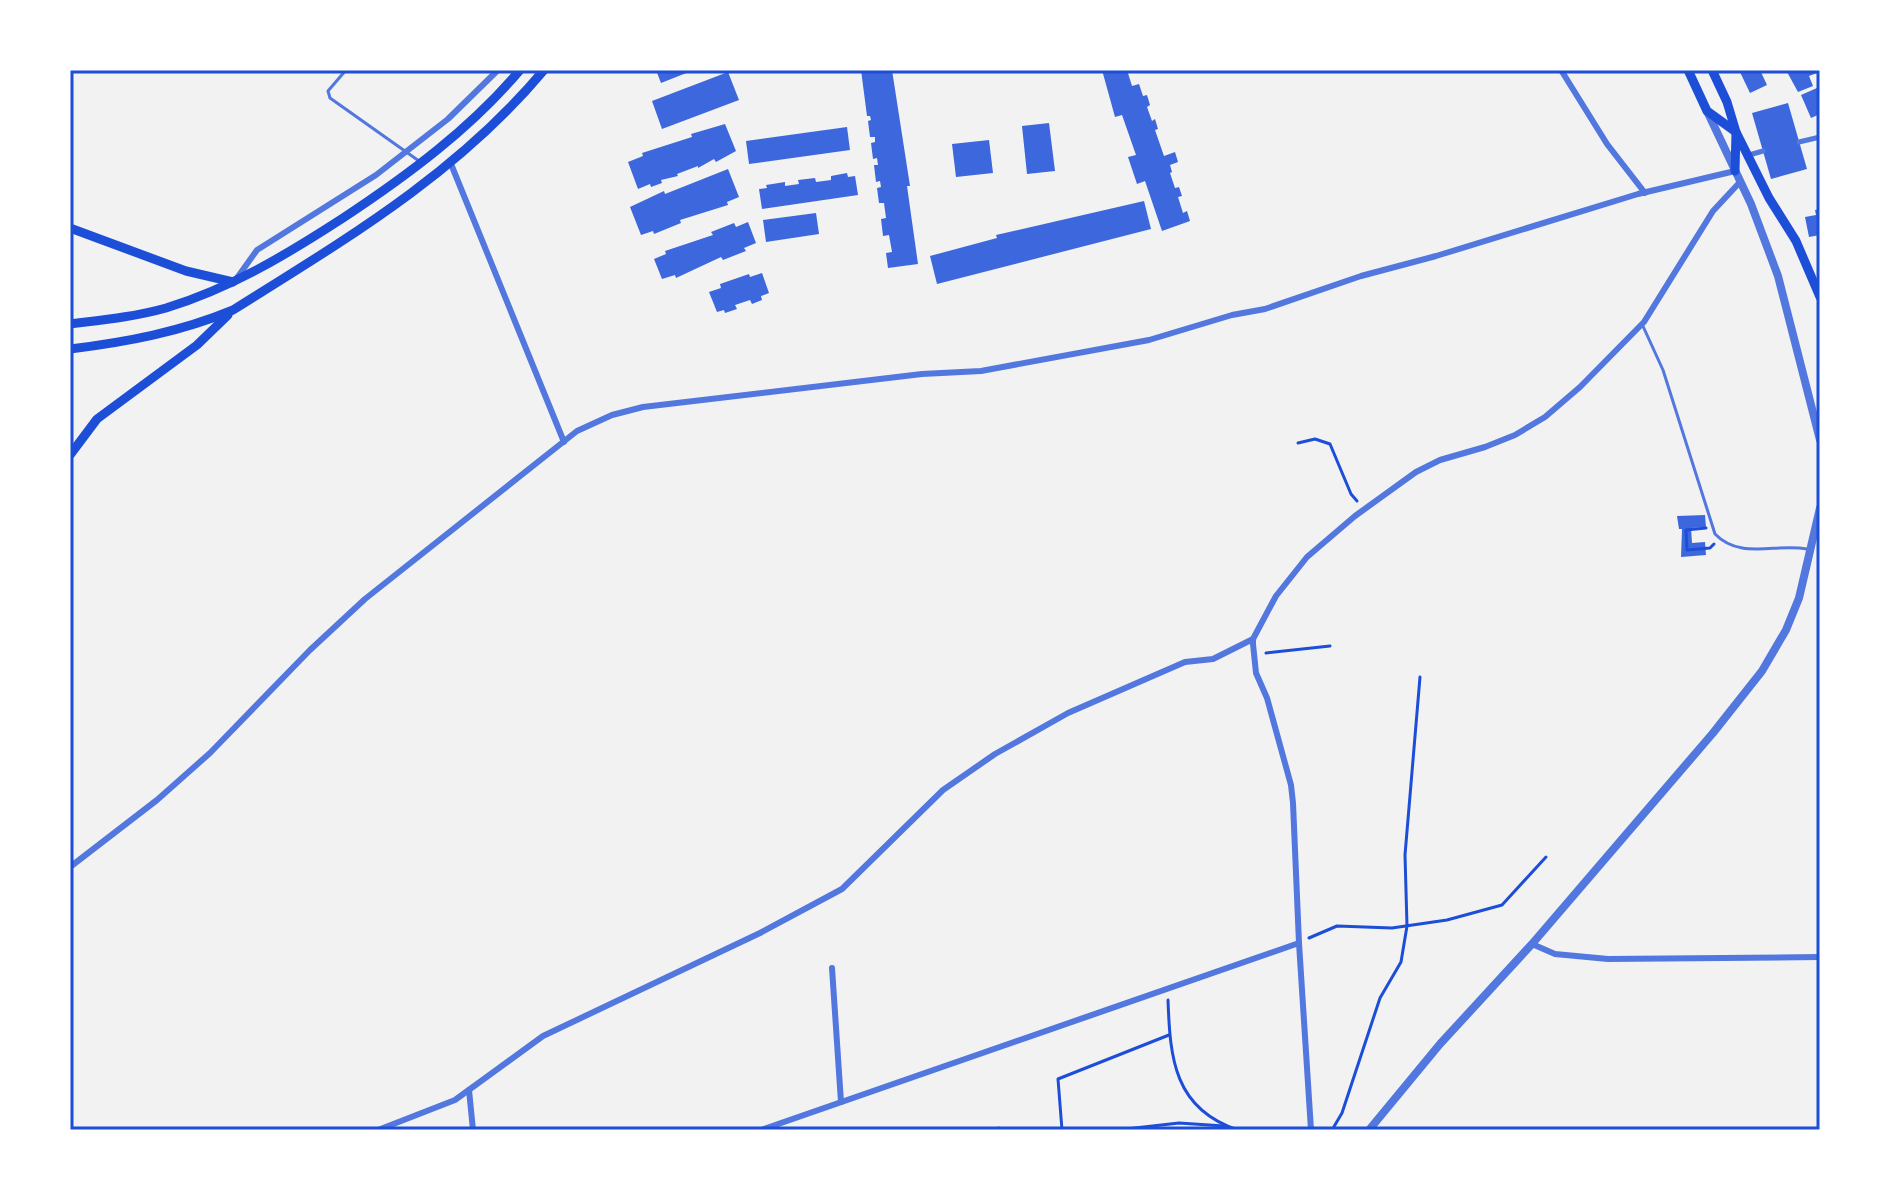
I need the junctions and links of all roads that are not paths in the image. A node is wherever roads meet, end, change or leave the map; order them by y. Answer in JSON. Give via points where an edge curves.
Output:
{"nodes":[{"id":1,"x":346,"y":70,"type":"edge"},
{"id":2,"x":498,"y":70,"type":"edge"},
{"id":3,"x":520,"y":70,"type":"edge"},
{"id":4,"x":544,"y":70,"type":"edge"},
{"id":5,"x":1561,"y":70,"type":"edge"},
{"id":6,"x":1688,"y":70,"type":"edge"},
{"id":7,"x":1712,"y":70,"type":"edge"},
{"id":8,"x":1707,"y":111,"type":"junction"},
{"id":9,"x":1736,"y":132,"type":"junction"},
{"id":10,"x":1820,"y":137,"type":"edge"},
{"id":11,"x":1799,"y":142,"type":"dead end"},
{"id":12,"x":1763,"y":151,"type":"dead end"},
{"id":13,"x":406,"y":153,"type":"junction"},
{"id":14,"x":1748,"y":155,"type":"junction"},
{"id":15,"x":422,"y":163,"type":"junction"},
{"id":16,"x":451,"y":164,"type":"junction"},
{"id":17,"x":1735,"y":171,"type":"junction"},
{"id":18,"x":1740,"y":182,"type":"junction"},
{"id":19,"x":1645,"y":193,"type":"junction"},
{"id":20,"x":70,"y":228,"type":"edge"},
{"id":21,"x":233,"y":282,"type":"junction"},
{"id":22,"x":1820,"y":297,"type":"edge"},
{"id":23,"x":233,"y":310,"type":"junction"},
{"id":24,"x":70,"y":324,"type":"edge"},
{"id":25,"x":1642,"y":324,"type":"junction"},
{"id":26,"x":70,"y":349,"type":"edge"},
{"id":27,"x":1820,"y":440,"type":"edge"},
{"id":28,"x":564,"y":442,"type":"junction"},
{"id":29,"x":70,"y":455,"type":"edge"},
{"id":30,"x":1820,"y":508,"type":"edge"},
{"id":31,"x":1814,"y":544,"type":"edge"},
{"id":32,"x":1253,"y":639,"type":"junction"},
{"id":33,"x":70,"y":867,"type":"edge"},
{"id":34,"x":1299,"y":943,"type":"junction"},
{"id":35,"x":1532,"y":944,"type":"junction"},
{"id":36,"x":1820,"y":957,"type":"edge"},
{"id":37,"x":832,"y":968,"type":"dead end"},
{"id":38,"x":469,"y":1090,"type":"junction"},
{"id":39,"x":841,"y":1102,"type":"junction"},
{"id":40,"x":378,"y":1130,"type":"edge"},
{"id":41,"x":473,"y":1130,"type":"edge"},
{"id":42,"x":761,"y":1130,"type":"edge"},
{"id":43,"x":992,"y":1130,"type":"edge"},
{"id":44,"x":999,"y":1130,"type":"edge"},
{"id":45,"x":1311,"y":1130,"type":"edge"},
{"id":46,"x":1369,"y":1130,"type":"edge"}],
"edges":[{"from":1,"to":13,"type":"lane","via":[[328,91],[330,98]]},
{"from":2,"to":13,"type":"street"},
{"from":3,"to":15,"type":"main road"},
{"from":4,"to":16,"type":"main road"},
{"from":5,"to":19,"type":"street"},
{"from":6,"to":8,"type":"main road"},
{"from":7,"to":9,"type":"main road"},
{"from":8,"to":9,"type":"main road"},
{"from":8,"to":17,"type":"street"},
{"from":9,"to":14,"type":"main road"},
{"from":9,"to":17,"type":"main road"},
{"from":10,"to":11,"type":"street"},
{"from":12,"to":14,"type":"street"},
{"from":13,"to":15,"type":"lane"},
{"from":13,"to":21,"type":"street","via":[[257,250]]},
{"from":14,"to":22,"type":"main road"},
{"from":15,"to":21,"type":"main road","via":[[283,257]]},
{"from":16,"to":23,"type":"main road"},
{"from":16,"to":28,"type":"street"},
{"from":17,"to":18,"type":"street"},
{"from":17,"to":19,"type":"street"},
{"from":18,"to":25,"type":"street","via":[[1713,211]]},
{"from":18,"to":27,"type":"street","via":[[1778,276]]},
{"from":19,"to":28,"type":"street","via":[[1149,340],[981,371],[643,407],[594,422]]},
{"from":20,"to":21,"type":"main road","via":[[186,271]]},
{"from":21,"to":24,"type":"main road","via":[[132,317]]},
{"from":23,"to":26,"type":"main road","via":[[150,337]]},
{"from":23,"to":29,"type":"main road","via":[[197,345],[97,419]]},
{"from":25,"to":31,"type":"lane","via":[[1663,370],[1715,534],[1736,548]]},
{"from":25,"to":32,"type":"street","via":[[1545,417],[1515,435],[1432,463],[1365,510],[1307,557],[1276,596]]},
{"from":28,"to":33,"type":"street","via":[[365,599],[210,753]]},
{"from":30,"to":31,"type":"street"},
{"from":31,"to":35,"type":"street","via":[[1786,630],[1762,671]]},
{"from":32,"to":34,"type":"street","via":[[1256,673],[1291,785]]},
{"from":32,"to":38,"type":"street","via":[[1068,713],[995,754],[943,790],[842,889],[543,1036]]},
{"from":34,"to":39,"type":"street"},
{"from":34,"to":45,"type":"street"},
{"from":35,"to":36,"type":"street","via":[[1555,954],[1608,959]]},
{"from":35,"to":46,"type":"street"},
{"from":37,"to":39,"type":"street"},
{"from":38,"to":40,"type":"street"},
{"from":38,"to":41,"type":"street"},
{"from":39,"to":42,"type":"street"},
{"from":43,"to":44,"type":"lane"}]}
